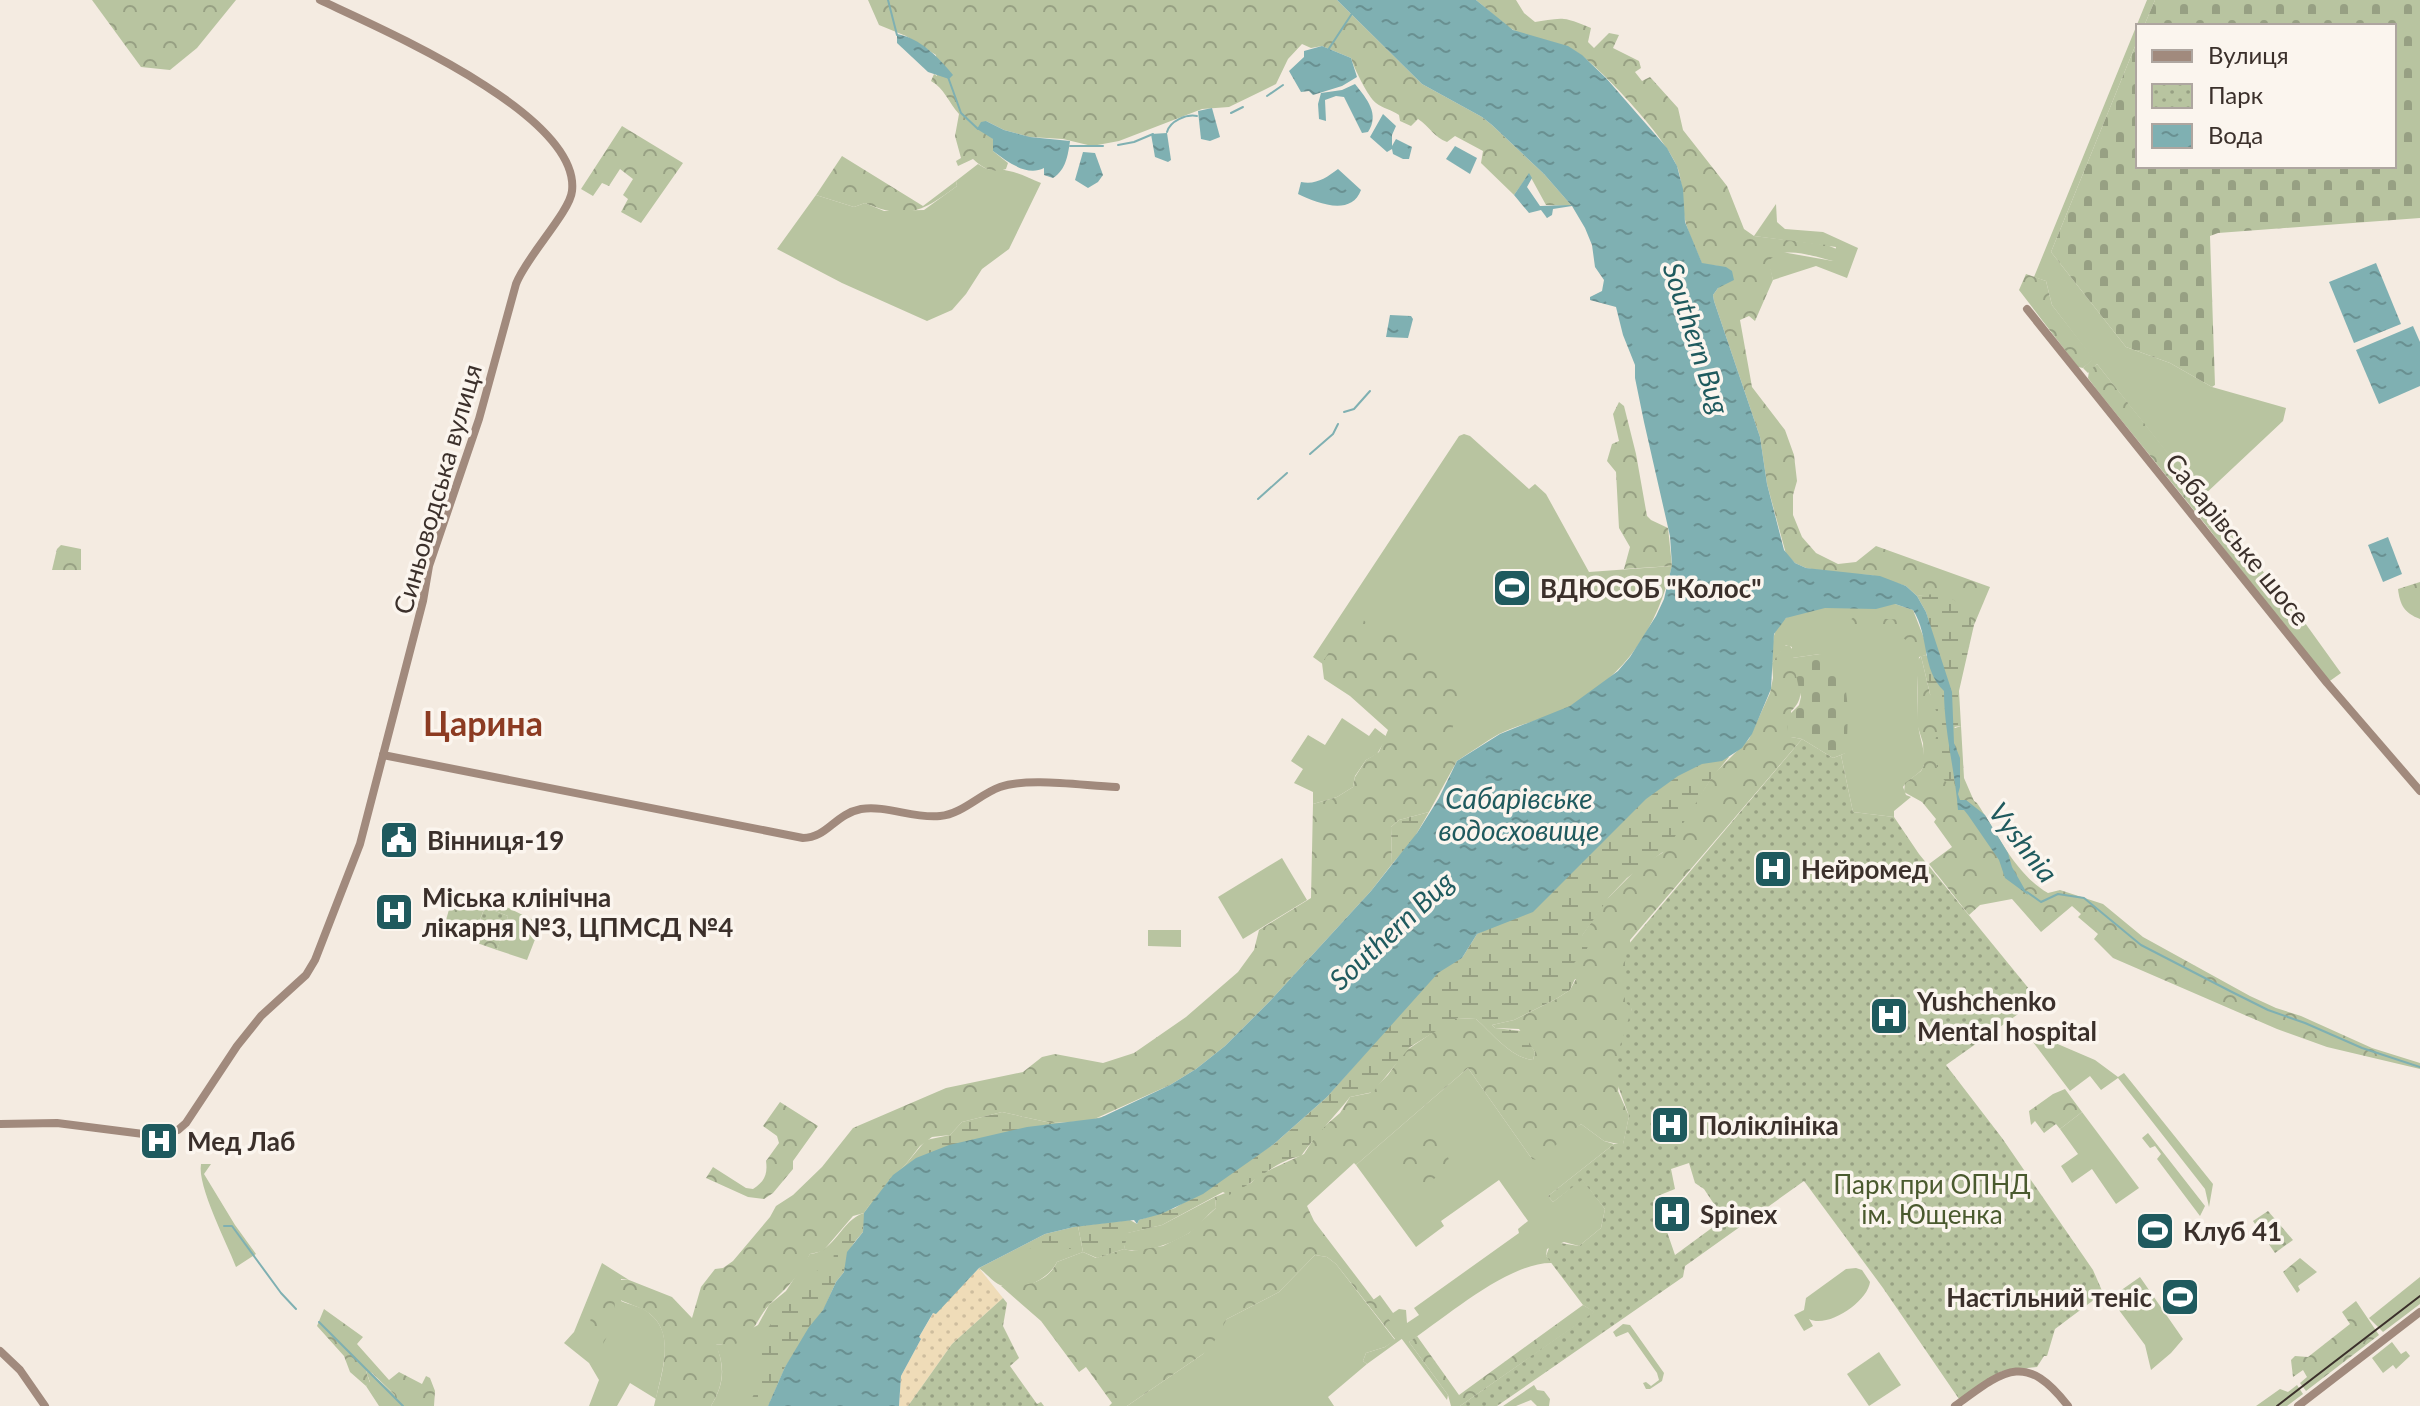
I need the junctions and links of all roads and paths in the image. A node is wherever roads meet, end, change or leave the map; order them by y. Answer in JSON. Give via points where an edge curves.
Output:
{"nodes":[{"id":1,"x":320,"y":0,"type":"edge"},
{"id":2,"x":2027,"y":309,"type":"dead end"},
{"id":3,"x":383,"y":755,"type":"junction"},
{"id":4,"x":1116,"y":787,"type":"dead end"},
{"id":5,"x":2420,"y":791,"type":"edge"},
{"id":6,"x":0,"y":1124,"type":"edge"},
{"id":7,"x":2420,"y":1312,"type":"edge"},
{"id":8,"x":0,"y":1351,"type":"edge"},
{"id":9,"x":45,"y":1406,"type":"edge"},
{"id":10,"x":1955,"y":1406,"type":"edge"},
{"id":11,"x":2068,"y":1406,"type":"edge"},
{"id":12,"x":2298,"y":1406,"type":"edge"}],
"edges":[{"from":1,"to":3,"type":"street","name":"Синьоводська вулиця","via":[[492,88],[555,145],[573,177],[571,198],[516,284],[479,419],[429,566]]},
{"from":2,"to":5,"type":"street","name":"Сабарівське шосе"},
{"from":3,"to":4,"type":"street","via":[[803,838],[819,834],[842,814],[864,809],[938,816],[1013,784]]},
{"from":3,"to":6,"type":"street","name":"Синьоводська вулиця","via":[[351,871],[315,960],[237,1046],[186,1123],[167,1135],[150,1136],[57,1123]]},
{"from":7,"to":12,"type":"street"},
{"from":8,"to":9,"type":"street"},
{"from":10,"to":11,"type":"street","via":[[1993,1379],[2013,1372],[2040,1377]]}]}
